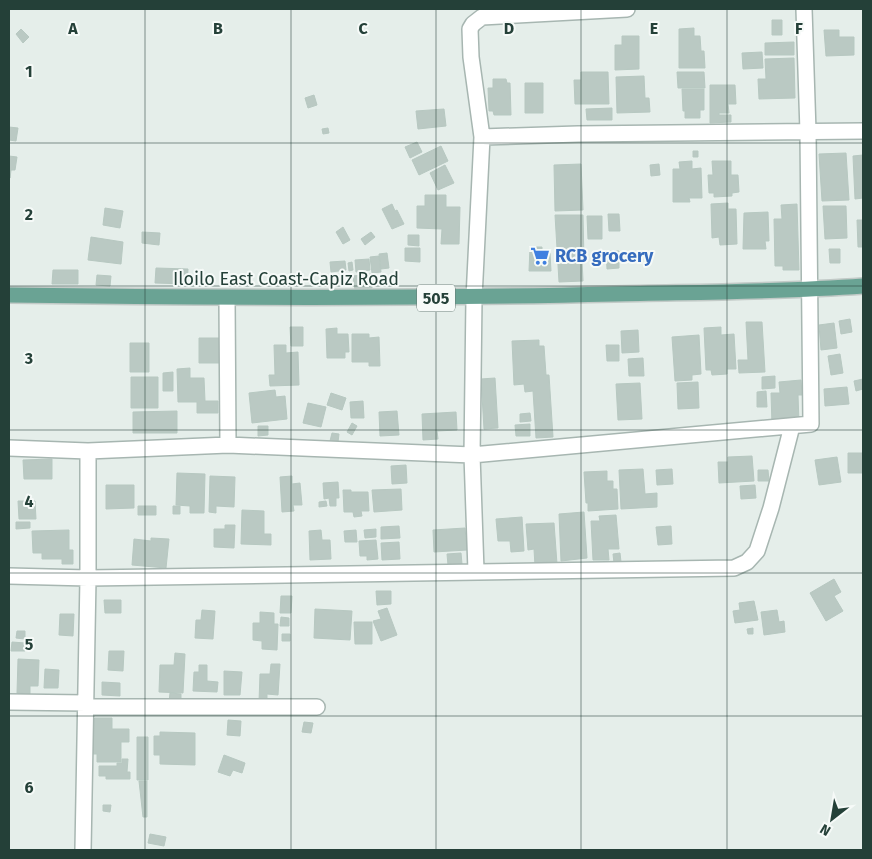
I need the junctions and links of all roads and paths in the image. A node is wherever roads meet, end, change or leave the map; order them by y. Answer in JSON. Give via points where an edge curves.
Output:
{"nodes":[{"id":1,"x":627,"y":9,"type":"edge"},
{"id":2,"x":804,"y":9,"type":"edge"},
{"id":3,"x":863,"y":130,"type":"edge"},
{"id":4,"x":808,"y":132,"type":"junction"},
{"id":5,"x":482,"y":137,"type":"junction"},
{"id":6,"x":863,"y":286,"type":"edge"},
{"id":7,"x":809,"y":290,"type":"junction"},
{"id":8,"x":9,"y":295,"type":"edge"},
{"id":9,"x":227,"y":298,"type":"junction"},
{"id":10,"x":474,"y":298,"type":"junction"},
{"id":11,"x":792,"y":426,"type":"junction"},
{"id":12,"x":228,"y":445,"type":"junction"},
{"id":13,"x":9,"y":448,"type":"edge"},
{"id":14,"x":88,"y":451,"type":"junction"},
{"id":15,"x":472,"y":455,"type":"junction"},
{"id":16,"x":476,"y":571,"type":"junction"},
{"id":17,"x":9,"y":576,"type":"edge"},
{"id":18,"x":88,"y":578,"type":"junction"},
{"id":19,"x":9,"y":702,"type":"edge"},
{"id":20,"x":86,"y":705,"type":"junction"},
{"id":21,"x":318,"y":707,"type":"dead end"},
{"id":22,"x":83,"y":850,"type":"edge"}],
"edges":[{"from":1,"to":5,"type":"street","via":[[482,17],[473,24],[470,57]]},
{"from":2,"to":4,"type":"street"},
{"from":3,"to":4,"type":"street"},
{"from":4,"to":5,"type":"street"},
{"from":4,"to":7,"type":"street"},
{"from":5,"to":10,"type":"street"},
{"from":6,"to":7,"type":"main road","name":"Iloilo East Coast-Capiz Road","number":"505"},
{"from":7,"to":10,"type":"main road","name":"Iloilo East Coast-Capiz Road","number":"505"},
{"from":7,"to":11,"type":"street","via":[[811,424]]},
{"from":8,"to":9,"type":"main road","name":"Iloilo East Coast-Capiz Road","number":"505"},
{"from":9,"to":10,"type":"main road","name":"Iloilo East Coast-Capiz Road","number":"505"},
{"from":9,"to":12,"type":"street"},
{"from":10,"to":15,"type":"street"},
{"from":11,"to":15,"type":"street"},
{"from":11,"to":16,"type":"street","via":[[757,551],[747,562],[734,568]]},
{"from":12,"to":14,"type":"street"},
{"from":12,"to":15,"type":"street"},
{"from":13,"to":14,"type":"street"},
{"from":14,"to":18,"type":"street"},
{"from":15,"to":16,"type":"street"},
{"from":16,"to":18,"type":"street"},
{"from":17,"to":18,"type":"street"},
{"from":18,"to":20,"type":"street"},
{"from":19,"to":20,"type":"street"},
{"from":20,"to":21,"type":"street"},
{"from":20,"to":22,"type":"street"}]}
